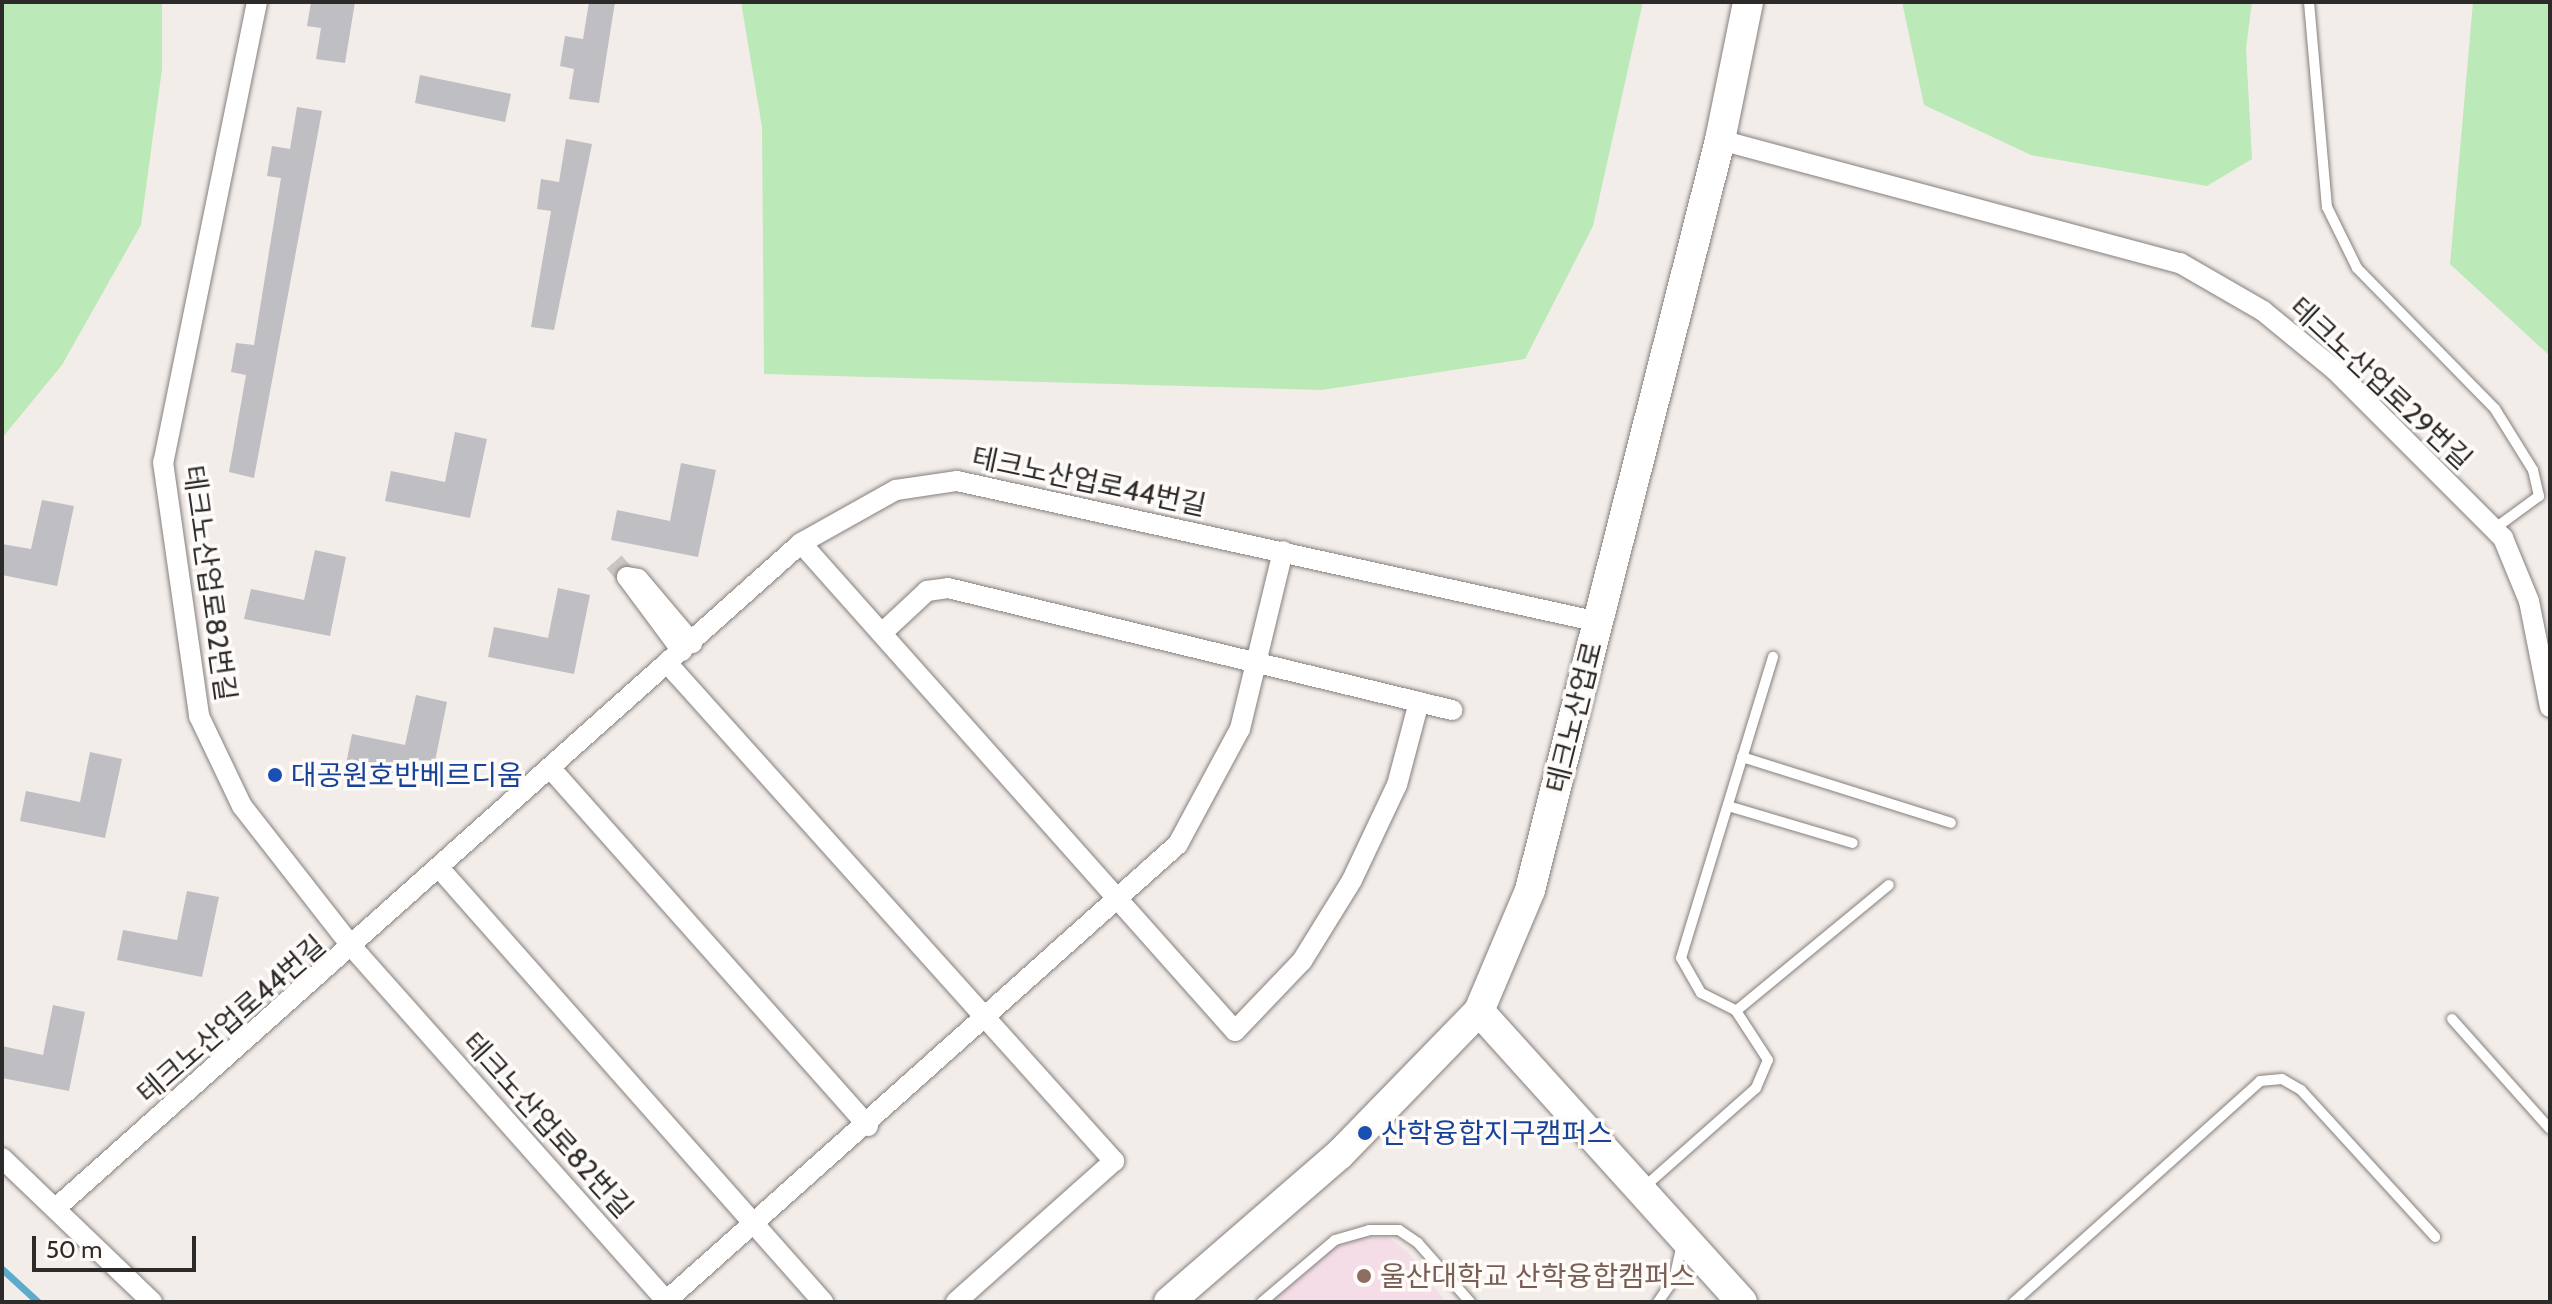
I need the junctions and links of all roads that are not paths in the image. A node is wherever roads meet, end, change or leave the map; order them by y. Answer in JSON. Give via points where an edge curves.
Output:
{"nodes":[{"id":1,"x":257,"y":2,"type":"edge"},
{"id":2,"x":1748,"y":2,"type":"edge"},
{"id":3,"x":2309,"y":2,"type":"edge"},
{"id":4,"x":1720,"y":140,"type":"junction"},
{"id":5,"x":2494,"y":529,"type":"junction"},
{"id":6,"x":801,"y":543,"type":"junction"},
{"id":7,"x":1283,"y":551,"type":"junction"},
{"id":8,"x":1599,"y":622,"type":"junction"},
{"id":9,"x":882,"y":633,"type":"junction"},
{"id":10,"x":681,"y":653,"type":"junction"},
{"id":11,"x":1773,"y":657,"type":"dead end"},
{"id":12,"x":2545,"y":666,"type":"edge"},
{"id":13,"x":1258,"y":667,"type":"junction"},
{"id":14,"x":1419,"y":702,"type":"junction"},
{"id":15,"x":2550,"y":707,"type":"edge"},
{"id":16,"x":1452,"y":710,"type":"dead end"},
{"id":17,"x":1742,"y":757,"type":"junction"},
{"id":18,"x":552,"y":770,"type":"junction"},
{"id":19,"x":1728,"y":806,"type":"junction"},
{"id":20,"x":1951,"y":823,"type":"dead end"},
{"id":21,"x":1853,"y":843,"type":"dead end"},
{"id":22,"x":441,"y":870,"type":"junction"},
{"id":23,"x":1889,"y":885,"type":"dead end"},
{"id":24,"x":1123,"y":899,"type":"junction"},
{"id":25,"x":353,"y":948,"type":"junction"},
{"id":26,"x":1479,"y":1011,"type":"junction"},
{"id":27,"x":1737,"y":1011,"type":"junction"},
{"id":28,"x":2452,"y":1019,"type":"dead end"},
{"id":29,"x":984,"y":1020,"type":"junction"},
{"id":30,"x":868,"y":1126,"type":"junction"},
{"id":31,"x":2550,"y":1129,"type":"edge"},
{"id":32,"x":2,"y":1158,"type":"edge"},
{"id":33,"x":1641,"y":1190,"type":"junction"},
{"id":34,"x":56,"y":1208,"type":"junction"},
{"id":35,"x":751,"y":1225,"type":"junction"},
{"id":36,"x":1684,"y":1235,"type":"junction"},
{"id":37,"x":2435,"y":1237,"type":"dead end"},
{"id":38,"x":666,"y":1301,"type":"edge"},
{"id":39,"x":152,"y":1302,"type":"edge"},
{"id":40,"x":823,"y":1302,"type":"edge"},
{"id":41,"x":956,"y":1302,"type":"edge"},
{"id":42,"x":1169,"y":1302,"type":"edge"},
{"id":43,"x":1262,"y":1302,"type":"edge"},
{"id":44,"x":1470,"y":1302,"type":"edge"},
{"id":45,"x":1658,"y":1302,"type":"edge"},
{"id":46,"x":1742,"y":1302,"type":"edge"},
{"id":47,"x":2014,"y":1302,"type":"edge"}],
"edges":[{"from":1,"to":25,"type":"street","name":"테크노산업로82번길","via":[[163,462],[199,716],[242,806]]},
{"from":2,"to":4,"type":"main road","name":"테크노산업로"},
{"from":3,"to":5,"type":"lane","via":[[2327,207],[2357,268],[2495,409],[2533,470],[2539,496]]},
{"from":4,"to":5,"type":"street","name":"테크노산업로29번길","via":[[2180,263],[2263,311],[2335,370]]},
{"from":4,"to":8,"type":"main road","name":"테크노산업로"},
{"from":5,"to":12,"type":"street","name":"테크노산업로29번길","via":[[2529,601]]},
{"from":6,"to":7,"type":"street","name":"테크노산업로44번길","via":[[896,490],[957,481]]},
{"from":6,"to":9,"type":"street"},
{"from":6,"to":10,"type":"street","name":"테크노산업로44번길"},
{"from":7,"to":8,"type":"street","name":"테크노산업로44번길"},
{"from":7,"to":13,"type":"street"},
{"from":8,"to":26,"type":"main road","name":"테크노산업로","via":[[1530,890]]},
{"from":9,"to":13,"type":"street","via":[[927,591],[948,588]]},
{"from":9,"to":24,"type":"street"},
{"from":10,"to":18,"type":"street","name":"테크노산업로44번길"},
{"from":10,"to":29,"type":"street"},
{"from":11,"to":17,"type":"lane"},
{"from":12,"to":15,"type":"street","name":"테크노산업로29번길"},
{"from":13,"to":14,"type":"street"},
{"from":13,"to":24,"type":"street","via":[[1240,729],[1178,844]]},
{"from":14,"to":16,"type":"street"},
{"from":14,"to":24,"type":"street","via":[[1397,785],[1352,880],[1302,961],[1235,1031]]},
{"from":17,"to":19,"type":"lane"},
{"from":17,"to":20,"type":"lane"},
{"from":18,"to":22,"type":"street","name":"테크노산업로44번길"},
{"from":18,"to":30,"type":"street"},
{"from":19,"to":21,"type":"lane"},
{"from":19,"to":27,"type":"lane","via":[[1681,958],[1701,993]]},
{"from":22,"to":25,"type":"street","name":"테크노산업로44번길"},
{"from":22,"to":35,"type":"street"},
{"from":23,"to":27,"type":"lane"},
{"from":24,"to":29,"type":"street"},
{"from":25,"to":34,"type":"street","name":"테크노산업로44번길"},
{"from":25,"to":38,"type":"street","name":"테크노산업로82번길"},
{"from":26,"to":33,"type":"main road"},
{"from":26,"to":42,"type":"main road","name":"테크노산업로","via":[[1339,1155]]},
{"from":27,"to":33,"type":"lane","via":[[1768,1060],[1756,1088]]},
{"from":28,"to":31,"type":"lane"},
{"from":29,"to":30,"type":"street"},
{"from":29,"to":41,"type":"street","via":[[1114,1161]]},
{"from":30,"to":35,"type":"street"},
{"from":32,"to":34,"type":"street"},
{"from":33,"to":36,"type":"main road"},
{"from":34,"to":39,"type":"street"},
{"from":35,"to":38,"type":"street"},
{"from":35,"to":40,"type":"street"},
{"from":36,"to":45,"type":"lane","via":[[1674,1279]]},
{"from":36,"to":46,"type":"main road"},
{"from":37,"to":47,"type":"lane","via":[[2301,1090],[2282,1079],[2260,1081]]},
{"from":43,"to":44,"type":"lane","via":[[1335,1240],[1369,1230],[1399,1230],[1418,1243]]}]}
